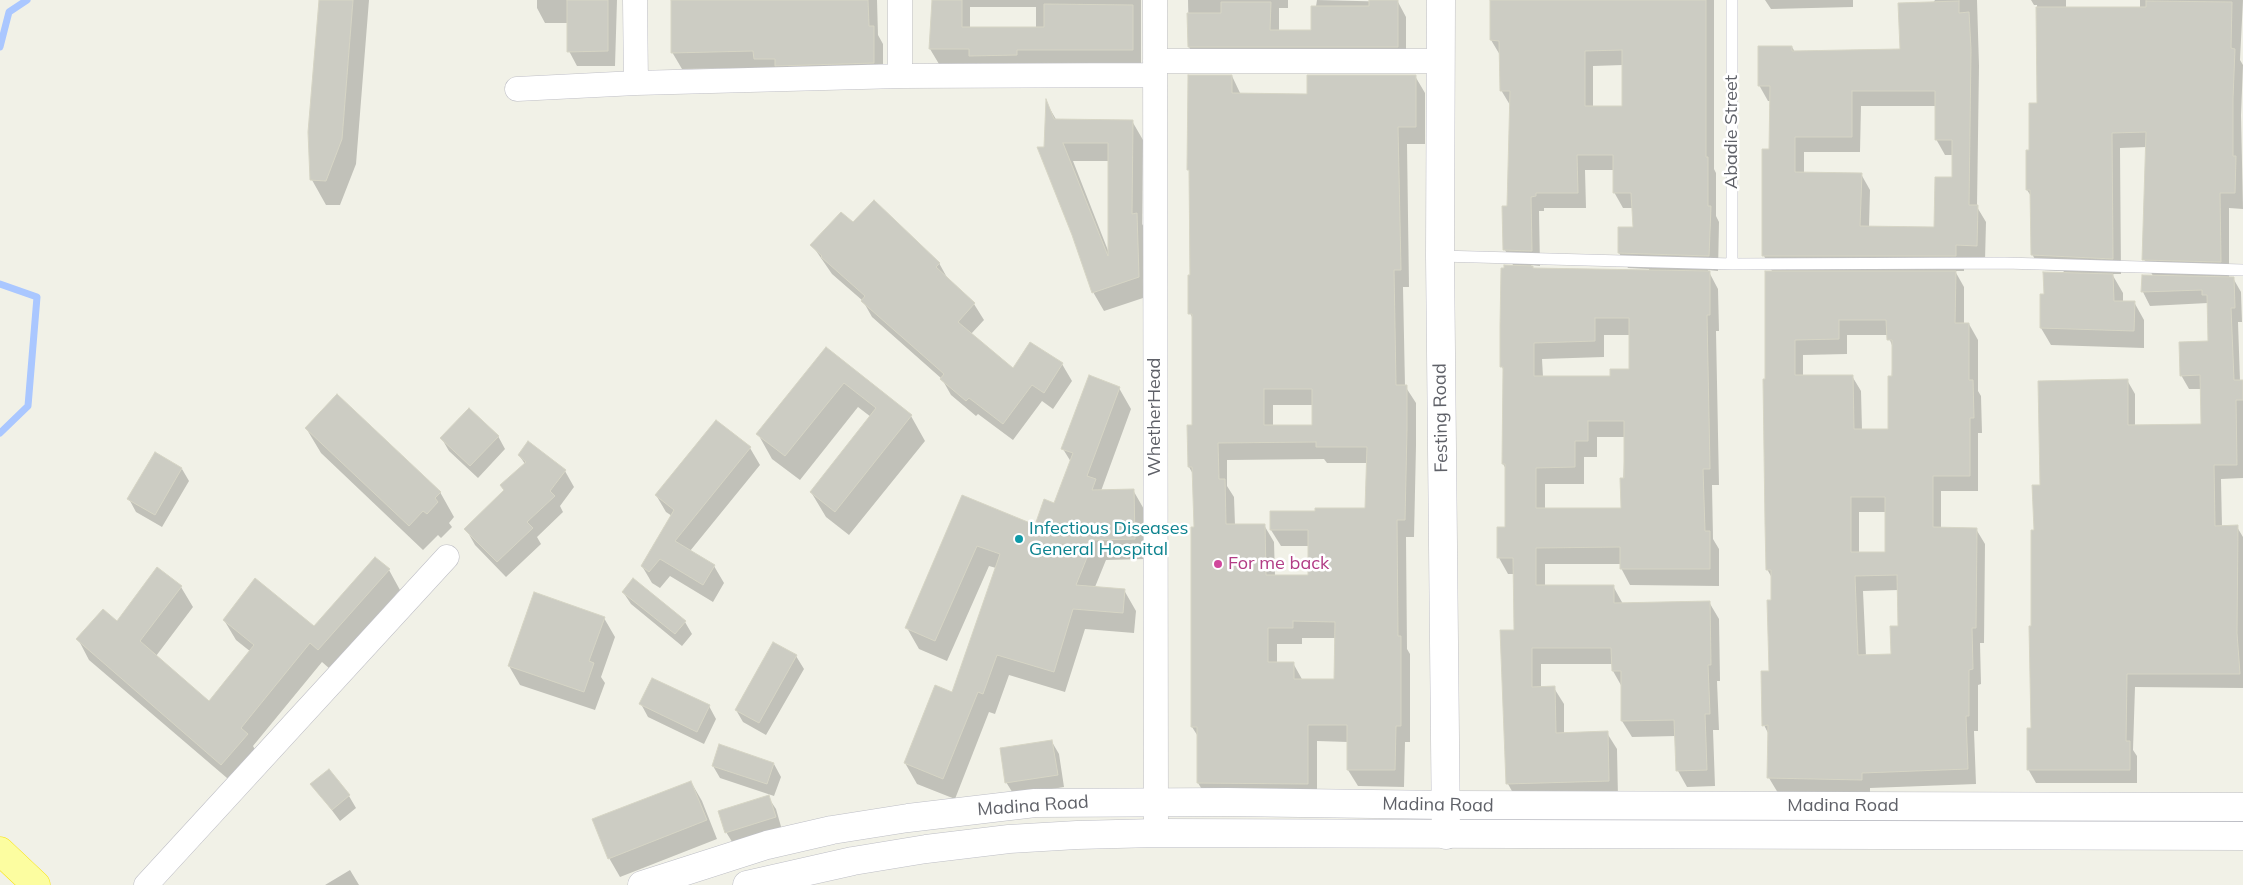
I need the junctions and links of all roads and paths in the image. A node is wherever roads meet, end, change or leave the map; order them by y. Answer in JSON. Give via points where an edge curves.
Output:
{"nodes":[{"id":1,"x":635,"y":0,"type":"edge"},
{"id":2,"x":900,"y":0,"type":"edge"},
{"id":3,"x":1155,"y":0,"type":"edge"},
{"id":4,"x":1441,"y":0,"type":"edge"},
{"id":5,"x":1732,"y":0,"type":"edge"},
{"id":6,"x":1442,"y":61,"type":"junction"},
{"id":7,"x":1155,"y":68,"type":"junction"},
{"id":8,"x":900,"y":76,"type":"junction"},
{"id":9,"x":636,"y":83,"type":"junction"},
{"id":10,"x":518,"y":88,"type":"dead end"},
{"id":11,"x":1440,"y":256,"type":"junction"},
{"id":12,"x":1732,"y":264,"type":"junction"},
{"id":13,"x":2243,"y":270,"type":"edge"},
{"id":14,"x":447,"y":557,"type":"dead end"},
{"id":15,"x":1155,"y":803,"type":"junction"},
{"id":16,"x":1446,"y":805,"type":"junction"},
{"id":17,"x":1737,"y":806,"type":"junction"},
{"id":18,"x":2243,"y":807,"type":"edge"},
{"id":19,"x":1156,"y":833,"type":"junction"},
{"id":20,"x":1737,"y":834,"type":"junction"},
{"id":21,"x":1446,"y":835,"type":"junction"},
{"id":22,"x":2243,"y":836,"type":"edge"},
{"id":23,"x":0,"y":851,"type":"edge"},
{"id":24,"x":36,"y":885,"type":"edge"},
{"id":25,"x":146,"y":885,"type":"edge"},
{"id":26,"x":642,"y":885,"type":"edge"},
{"id":27,"x":747,"y":885,"type":"edge"}],
"edges":[{"from":1,"to":9,"type":"street"},
{"from":2,"to":8,"type":"street"},
{"from":3,"to":7,"type":"street","name":"WhetherHead"},
{"from":4,"to":6,"type":"main road","name":"Festing Road"},
{"from":5,"to":12,"type":"lane","name":"Abadie Street"},
{"from":6,"to":7,"type":"street"},
{"from":6,"to":11,"type":"main road","name":"Festing Road"},
{"from":7,"to":8,"type":"street"},
{"from":7,"to":15,"type":"street","name":"WhetherHead"},
{"from":8,"to":9,"type":"street"},
{"from":9,"to":10,"type":"street"},
{"from":11,"to":12,"type":"lane"},
{"from":11,"to":16,"type":"main road","name":"Festing Road"},
{"from":12,"to":13,"type":"lane","via":[[2005,263]]},
{"from":14,"to":25,"type":"street"},
{"from":15,"to":16,"type":"main road","name":"Madina Road"},
{"from":15,"to":19,"type":"street","name":"WhetherHead"},
{"from":15,"to":26,"type":"main road","name":"Madina Road","via":[[1035,804],[832,830],[766,845]]},
{"from":16,"to":17,"type":"main road","name":"Madina Road"},
{"from":16,"to":21,"type":"main road","name":"Festing Road"},
{"from":17,"to":18,"type":"main road","name":"Madina Road"},
{"from":17,"to":20,"type":"street"},
{"from":19,"to":21,"type":"main road","name":"Madina Road"},
{"from":19,"to":27,"type":"main road","name":"Madina Road","via":[[1009,839],[926,849],[853,861]]},
{"from":20,"to":21,"type":"main road","name":"Madina Road"},
{"from":20,"to":22,"type":"main road","name":"Madina Road"},
{"from":23,"to":24,"type":"highway"}]}
